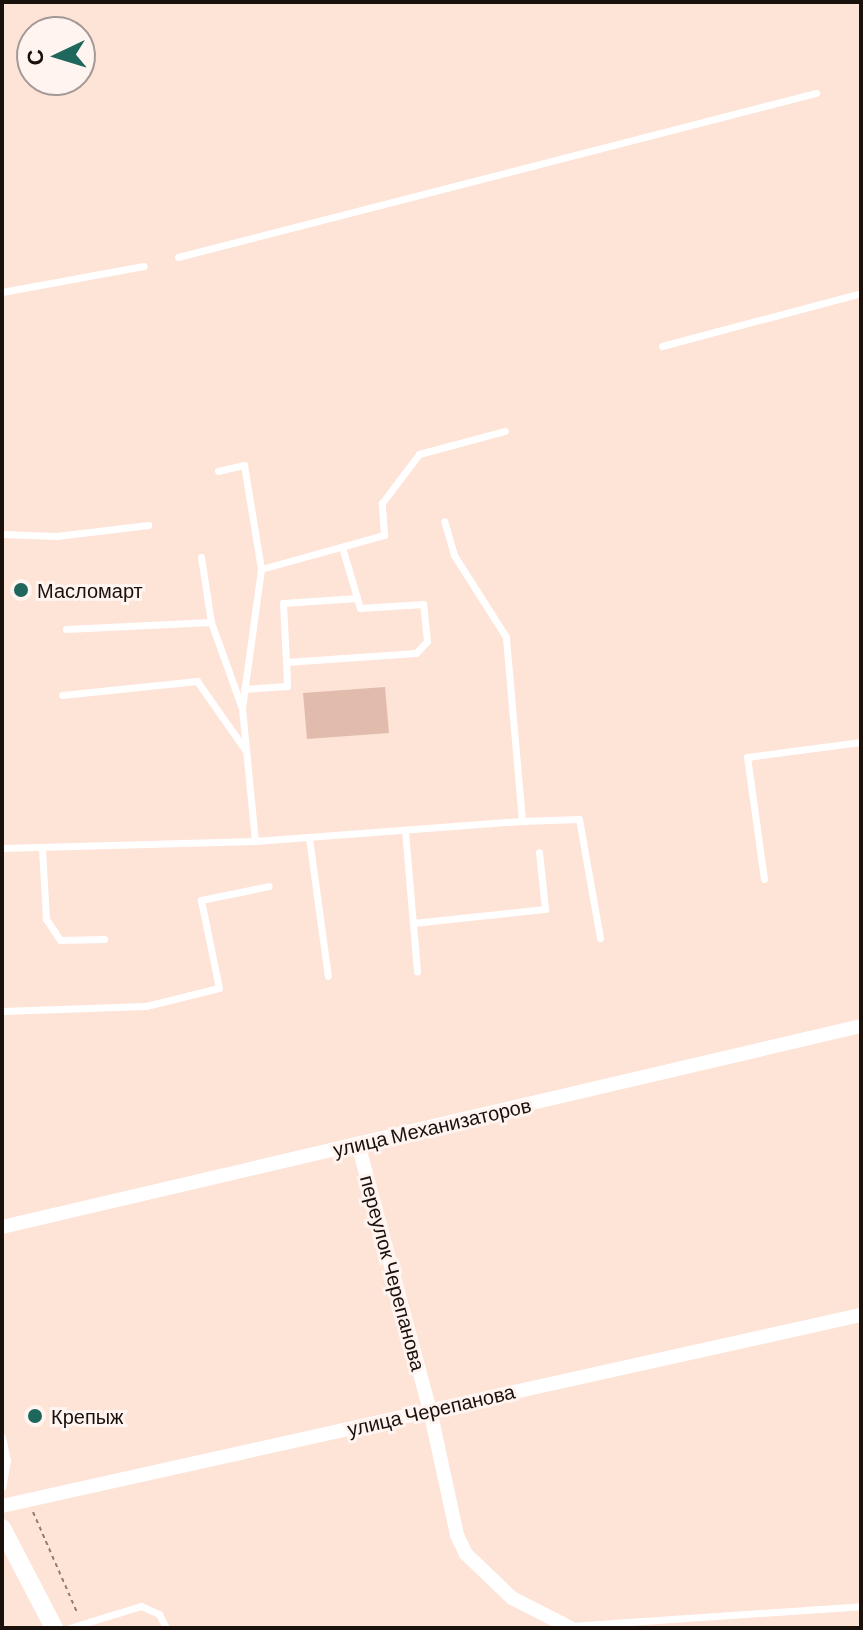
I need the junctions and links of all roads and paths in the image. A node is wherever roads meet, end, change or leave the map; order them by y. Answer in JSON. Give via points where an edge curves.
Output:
{"nodes":[{"id":1,"x":816,"y":93,"type":"dead end"},
{"id":2,"x":178,"y":257,"type":"dead end"},
{"id":3,"x":144,"y":266,"type":"dead end"},
{"id":4,"x":2,"y":292,"type":"edge"},
{"id":5,"x":861,"y":293,"type":"edge"},
{"id":6,"x":662,"y":346,"type":"dead end"},
{"id":7,"x":505,"y":431,"type":"dead end"},
{"id":8,"x":218,"y":471,"type":"dead end"},
{"id":9,"x":444,"y":521,"type":"dead end"},
{"id":10,"x":148,"y":525,"type":"dead end"},
{"id":11,"x":2,"y":534,"type":"edge"},
{"id":12,"x":342,"y":547,"type":"junction"},
{"id":13,"x":201,"y":557,"type":"dead end"},
{"id":14,"x":261,"y":569,"type":"junction"},
{"id":15,"x":357,"y":598,"type":"junction"},
{"id":16,"x":211,"y":622,"type":"junction"},
{"id":17,"x":66,"y":629,"type":"dead end"},
{"id":18,"x":286,"y":662,"type":"junction"},
{"id":19,"x":244,"y":689,"type":"junction"},
{"id":20,"x":62,"y":695,"type":"dead end"},
{"id":21,"x":242,"y":708,"type":"junction"},
{"id":22,"x":861,"y":742,"type":"edge"},
{"id":23,"x":247,"y":753,"type":"junction"},
{"id":24,"x":522,"y":821,"type":"junction"},
{"id":25,"x":405,"y":831,"type":"junction"},
{"id":26,"x":309,"y":838,"type":"junction"},
{"id":27,"x":255,"y":841,"type":"junction"},
{"id":28,"x":2,"y":848,"type":"edge"},
{"id":29,"x":42,"y":848,"type":"junction"},
{"id":30,"x":539,"y":852,"type":"dead end"},
{"id":31,"x":764,"y":879,"type":"dead end"},
{"id":32,"x":269,"y":886,"type":"dead end"},
{"id":33,"x":413,"y":923,"type":"junction"},
{"id":34,"x":600,"y":938,"type":"dead end"},
{"id":35,"x":104,"y":939,"type":"dead end"},
{"id":36,"x":417,"y":971,"type":"dead end"},
{"id":37,"x":328,"y":976,"type":"dead end"},
{"id":38,"x":2,"y":1011,"type":"edge"},
{"id":39,"x":861,"y":1026,"type":"edge"},
{"id":40,"x":358,"y":1144,"type":"junction"},
{"id":41,"x":2,"y":1227,"type":"edge"},
{"id":42,"x":861,"y":1315,"type":"edge"},
{"id":43,"x":430,"y":1410,"type":"junction"},
{"id":44,"x":2,"y":1437,"type":"edge"},
{"id":45,"x":2,"y":1487,"type":"edge"},
{"id":46,"x":28,"y":1500,"type":"junction"},
{"id":47,"x":2,"y":1506,"type":"edge"},
{"id":48,"x":2,"y":1528,"type":"edge"},
{"id":49,"x":861,"y":1606,"type":"edge"},
{"id":50,"x":81,"y":1621,"type":"junction"},
{"id":51,"x":578,"y":1627,"type":"edge"},
{"id":52,"x":54,"y":1628,"type":"edge"},
{"id":53,"x":69,"y":1628,"type":"edge"},
{"id":54,"x":166,"y":1628,"type":"edge"}],
"edges":[{"from":1,"to":2,"type":"lane"},
{"from":3,"to":4,"type":"lane"},
{"from":5,"to":6,"type":"lane"},
{"from":7,"to":12,"type":"lane","via":[[419,454],[382,503],[384,535]]},
{"from":8,"to":14,"type":"lane","via":[[244,465]]},
{"from":9,"to":24,"type":"lane","via":[[454,555],[506,637]]},
{"from":10,"to":11,"type":"lane","via":[[56,536]]},
{"from":12,"to":14,"type":"lane"},
{"from":12,"to":15,"type":"lane"},
{"from":13,"to":16,"type":"lane"},
{"from":14,"to":19,"type":"lane"},
{"from":15,"to":18,"type":"lane","via":[[283,603]]},
{"from":15,"to":18,"type":"lane","via":[[360,608],[423,604],[427,641],[416,653]]},
{"from":16,"to":17,"type":"lane"},
{"from":16,"to":21,"type":"lane"},
{"from":18,"to":19,"type":"lane","via":[[287,686]]},
{"from":19,"to":21,"type":"lane"},
{"from":20,"to":23,"type":"lane","via":[[197,681]]},
{"from":21,"to":23,"type":"lane"},
{"from":22,"to":31,"type":"lane","via":[[747,757]]},
{"from":23,"to":27,"type":"lane"},
{"from":24,"to":25,"type":"lane"},
{"from":24,"to":34,"type":"lane","via":[[579,819]]},
{"from":25,"to":26,"type":"lane"},
{"from":25,"to":33,"type":"lane"},
{"from":26,"to":27,"type":"lane"},
{"from":26,"to":37,"type":"lane"},
{"from":27,"to":29,"type":"lane"},
{"from":28,"to":29,"type":"lane"},
{"from":29,"to":35,"type":"lane","via":[[46,919],[53,930],[60,940]]},
{"from":30,"to":33,"type":"lane","via":[[545,909]]},
{"from":32,"to":38,"type":"lane","via":[[201,900],[219,988],[146,1006]]},
{"from":33,"to":36,"type":"lane"},
{"from":39,"to":40,"type":"street","name":"улица Механизаторов"},
{"from":40,"to":41,"type":"street","name":"улица Механизаторов"},
{"from":40,"to":43,"type":"street","name":"переулок Черепанова"},
{"from":42,"to":43,"type":"street","name":"улица Черепанова"},
{"from":43,"to":46,"type":"street","name":"улица Черепанова"},
{"from":43,"to":51,"type":"street","name":"переулок Черепанова","via":[[457,1535],[466,1554],[512,1598]]},
{"from":44,"to":45,"type":"lane","via":[[7,1460]]},
{"from":46,"to":47,"type":"street","name":"улица Черепанова"},
{"from":46,"to":50,"type":"path"},
{"from":48,"to":52,"type":"street"},
{"from":49,"to":51,"type":"lane"},
{"from":50,"to":53,"type":"lane"},
{"from":50,"to":54,"type":"lane","via":[[141,1606],[159,1614]]}]}
